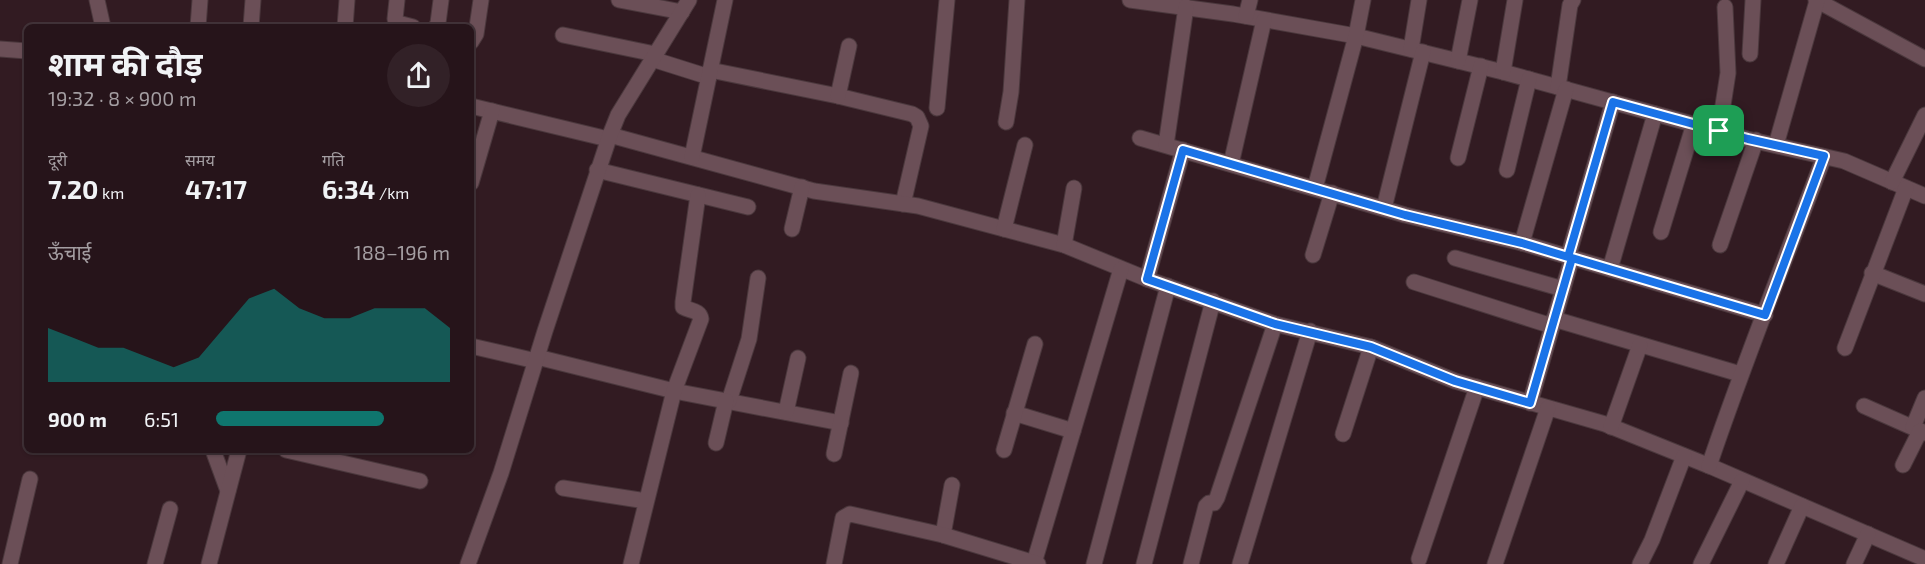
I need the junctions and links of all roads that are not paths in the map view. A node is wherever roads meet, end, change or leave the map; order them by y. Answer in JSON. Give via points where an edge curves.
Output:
{"nodes":[{"id":1,"x":97,"y":0,"type":"edge"},
{"id":2,"x":200,"y":0,"type":"edge"},
{"id":3,"x":253,"y":0,"type":"edge"},
{"id":4,"x":347,"y":0,"type":"edge"},
{"id":5,"x":397,"y":0,"type":"edge"},
{"id":6,"x":441,"y":0,"type":"edge"},
{"id":7,"x":481,"y":0,"type":"edge"},
{"id":8,"x":619,"y":0,"type":"edge"},
{"id":9,"x":725,"y":0,"type":"edge"},
{"id":10,"x":948,"y":0,"type":"edge"},
{"id":11,"x":1017,"y":0,"type":"edge"},
{"id":12,"x":1130,"y":0,"type":"edge"},
{"id":13,"x":1250,"y":0,"type":"edge"},
{"id":14,"x":1364,"y":0,"type":"edge"},
{"id":15,"x":1419,"y":0,"type":"edge"},
{"id":16,"x":1470,"y":0,"type":"edge"},
{"id":17,"x":1515,"y":0,"type":"edge"},
{"id":18,"x":1573,"y":0,"type":"edge"},
{"id":19,"x":1753,"y":0,"type":"edge"},
{"id":20,"x":1817,"y":0,"type":"edge"},
{"id":21,"x":1149,"y":1,"type":"edge"},
{"id":22,"x":685,"y":6,"type":"edge"},
{"id":23,"x":1186,"y":7,"type":"junction"},
{"id":24,"x":1725,"y":8,"type":"dead end"},
{"id":25,"x":1246,"y":16,"type":"junction"},
{"id":26,"x":1264,"y":20,"type":"junction"},
{"id":27,"x":102,"y":24,"type":"edge"},
{"id":28,"x":198,"y":24,"type":"edge"},
{"id":29,"x":251,"y":24,"type":"edge"},
{"id":30,"x":345,"y":24,"type":"edge"},
{"id":31,"x":404,"y":24,"type":"edge"},
{"id":32,"x":438,"y":24,"type":"edge"},
{"id":33,"x":563,"y":35,"type":"dead end"},
{"id":34,"x":1356,"y":36,"type":"junction"},
{"id":35,"x":474,"y":37,"type":"edge"},
{"id":36,"x":849,"y":46,"type":"dead end"},
{"id":37,"x":0,"y":49,"type":"edge"},
{"id":38,"x":24,"y":51,"type":"edge"},
{"id":39,"x":1417,"y":51,"type":"junction"},
{"id":40,"x":1750,"y":54,"type":"dead end"},
{"id":41,"x":654,"y":57,"type":"junction"},
{"id":42,"x":1925,"y":59,"type":"edge"},
{"id":43,"x":1458,"y":61,"type":"junction"},
{"id":44,"x":1481,"y":66,"type":"junction"},
{"id":45,"x":1503,"y":72,"type":"junction"},
{"id":46,"x":709,"y":73,"type":"junction"},
{"id":47,"x":1529,"y":79,"type":"junction"},
{"id":48,"x":1562,"y":88,"type":"junction"},
{"id":49,"x":837,"y":96,"type":"junction"},
{"id":50,"x":1613,"y":102,"type":"junction"},
{"id":51,"x":474,"y":107,"type":"edge"},
{"id":52,"x":938,"y":108,"type":"dead end"},
{"id":53,"x":492,"y":111,"type":"junction"},
{"id":54,"x":1655,"y":114,"type":"junction"},
{"id":55,"x":1925,"y":115,"type":"edge"},
{"id":56,"x":1006,"y":122,"type":"dead end"},
{"id":57,"x":1694,"y":124,"type":"junction"},
{"id":58,"x":1719,"y":131,"type":"junction"},
{"id":59,"x":609,"y":137,"type":"junction"},
{"id":60,"x":1140,"y":138,"type":"dead end"},
{"id":61,"x":1756,"y":140,"type":"junction"},
{"id":62,"x":1025,"y":145,"type":"dead end"},
{"id":63,"x":1166,"y":145,"type":"junction"},
{"id":64,"x":1776,"y":145,"type":"junction"},
{"id":65,"x":1183,"y":150,"type":"junction"},
{"id":66,"x":1824,"y":156,"type":"junction"},
{"id":67,"x":692,"y":157,"type":"junction"},
{"id":68,"x":1458,"y":158,"type":"dead end"},
{"id":69,"x":1231,"y":164,"type":"junction"},
{"id":70,"x":597,"y":170,"type":"junction"},
{"id":71,"x":1507,"y":170,"type":"dead end"},
{"id":72,"x":474,"y":173,"type":"edge"},
{"id":73,"x":1899,"y":185,"type":"junction"},
{"id":74,"x":802,"y":187,"type":"junction"},
{"id":75,"x":1074,"y":188,"type":"dead end"},
{"id":76,"x":1316,"y":189,"type":"junction"},
{"id":77,"x":1332,"y":193,"type":"junction"},
{"id":78,"x":698,"y":195,"type":"junction"},
{"id":79,"x":1925,"y":196,"type":"edge"},
{"id":80,"x":903,"y":204,"type":"junction"},
{"id":81,"x":748,"y":207,"type":"dead end"},
{"id":82,"x":1383,"y":208,"type":"junction"},
{"id":83,"x":792,"y":229,"type":"dead end"},
{"id":84,"x":1004,"y":229,"type":"junction"},
{"id":85,"x":1661,"y":232,"type":"dead end"},
{"id":86,"x":1522,"y":243,"type":"junction"},
{"id":87,"x":1064,"y":244,"type":"junction"},
{"id":88,"x":1720,"y":245,"type":"dead end"},
{"id":89,"x":1313,"y":255,"type":"dead end"},
{"id":90,"x":1570,"y":257,"type":"junction"},
{"id":91,"x":1455,"y":258,"type":"dead end"},
{"id":92,"x":1121,"y":269,"type":"junction"},
{"id":93,"x":1610,"y":269,"type":"junction"},
{"id":94,"x":1872,"y":273,"type":"junction"},
{"id":95,"x":758,"y":278,"type":"dead end"},
{"id":96,"x":1147,"y":279,"type":"junction"},
{"id":97,"x":1414,"y":282,"type":"dead end"},
{"id":98,"x":1167,"y":286,"type":"junction"},
{"id":99,"x":1563,"y":289,"type":"junction"},
{"id":100,"x":1925,"y":294,"type":"edge"},
{"id":101,"x":1213,"y":302,"type":"junction"},
{"id":102,"x":1765,"y":315,"type":"junction"},
{"id":103,"x":1553,"y":322,"type":"junction"},
{"id":104,"x":1275,"y":324,"type":"junction"},
{"id":105,"x":1310,"y":331,"type":"junction"},
{"id":106,"x":1035,"y":344,"type":"dead end"},
{"id":107,"x":1640,"y":345,"type":"junction"},
{"id":108,"x":474,"y":347,"type":"edge"},
{"id":109,"x":1371,"y":347,"type":"junction"},
{"id":110,"x":1845,"y":348,"type":"dead end"},
{"id":111,"x":798,"y":358,"type":"dead end"},
{"id":112,"x":536,"y":359,"type":"junction"},
{"id":113,"x":851,"y":373,"type":"dead end"},
{"id":114,"x":1740,"y":374,"type":"junction"},
{"id":115,"x":1477,"y":387,"type":"junction"},
{"id":116,"x":674,"y":391,"type":"junction"},
{"id":117,"x":1925,"y":398,"type":"edge"},
{"id":118,"x":727,"y":401,"type":"junction"},
{"id":119,"x":1530,"y":403,"type":"junction"},
{"id":120,"x":1864,"y":406,"type":"dead end"},
{"id":121,"x":1548,"y":408,"type":"junction"},
{"id":122,"x":786,"y":412,"type":"junction"},
{"id":123,"x":1014,"y":413,"type":"junction"},
{"id":124,"x":841,"y":423,"type":"junction"},
{"id":125,"x":1611,"y":427,"type":"junction"},
{"id":126,"x":1920,"y":430,"type":"edge"},
{"id":127,"x":1073,"y":431,"type":"junction"},
{"id":128,"x":1343,"y":434,"type":"dead end"},
{"id":129,"x":716,"y":443,"type":"dead end"},
{"id":130,"x":1004,"y":450,"type":"dead end"},
{"id":131,"x":214,"y":453,"type":"edge"},
{"id":132,"x":238,"y":453,"type":"edge"},
{"id":133,"x":299,"y":453,"type":"edge"},
{"id":134,"x":834,"y":454,"type":"dead end"},
{"id":135,"x":1684,"y":456,"type":"junction"},
{"id":136,"x":1903,"y":465,"type":"dead end"},
{"id":137,"x":1708,"y":466,"type":"junction"},
{"id":138,"x":30,"y":479,"type":"dead end"},
{"id":139,"x":420,"y":481,"type":"dead end"},
{"id":140,"x":1742,"y":481,"type":"junction"},
{"id":141,"x":952,"y":485,"type":"dead end"},
{"id":142,"x":563,"y":488,"type":"dead end"},
{"id":143,"x":228,"y":491,"type":"junction"},
{"id":144,"x":646,"y":501,"type":"junction"},
{"id":145,"x":1802,"y":506,"type":"junction"},
{"id":146,"x":170,"y":508,"type":"dead end"},
{"id":147,"x":1868,"y":534,"type":"junction"},
{"id":148,"x":943,"y":535,"type":"junction"},
{"id":149,"x":1920,"y":558,"type":"edge"},
{"id":150,"x":1419,"y":559,"type":"dead end"},
{"id":151,"x":1015,"y":561,"type":"edge"},
{"id":152,"x":1036,"y":563,"type":"edge"},
{"id":153,"x":10,"y":564,"type":"edge"},
{"id":154,"x":155,"y":564,"type":"edge"},
{"id":155,"x":209,"y":564,"type":"edge"},
{"id":156,"x":468,"y":564,"type":"edge"},
{"id":157,"x":631,"y":564,"type":"edge"},
{"id":158,"x":834,"y":564,"type":"edge"},
{"id":159,"x":1094,"y":564,"type":"edge"},
{"id":160,"x":1144,"y":564,"type":"edge"},
{"id":161,"x":1191,"y":564,"type":"edge"},
{"id":162,"x":1240,"y":564,"type":"edge"},
{"id":163,"x":1495,"y":564,"type":"edge"},
{"id":164,"x":1640,"y":564,"type":"edge"},
{"id":165,"x":1701,"y":564,"type":"edge"},
{"id":166,"x":1776,"y":564,"type":"edge"},
{"id":167,"x":1854,"y":564,"type":"edge"}],
"edges":[{"from":1,"to":27,"type":"street"},
{"from":2,"to":28,"type":"street"},
{"from":3,"to":29,"type":"street"},
{"from":4,"to":30,"type":"street"},
{"from":5,"to":31,"type":"street","via":[[395,19]]},
{"from":6,"to":32,"type":"street"},
{"from":7,"to":35,"type":"street"},
{"from":8,"to":22,"type":"street"},
{"from":9,"to":46,"type":"street"},
{"from":10,"to":52,"type":"street"},
{"from":11,"to":56,"type":"street"},
{"from":12,"to":21,"type":"street"},
{"from":13,"to":25,"type":"street"},
{"from":14,"to":34,"type":"street"},
{"from":15,"to":39,"type":"street"},
{"from":16,"to":43,"type":"street"},
{"from":17,"to":45,"type":"street"},
{"from":18,"to":48,"type":"street"},
{"from":19,"to":40,"type":"street"},
{"from":20,"to":42,"type":"street"},
{"from":20,"to":64,"type":"street"},
{"from":21,"to":23,"type":"street"},
{"from":22,"to":41,"type":"street"},
{"from":23,"to":25,"type":"street"},
{"from":23,"to":63,"type":"street"},
{"from":24,"to":58,"type":"street","via":[[1728,73]]},
{"from":25,"to":26,"type":"street"},
{"from":26,"to":34,"type":"street"},
{"from":26,"to":69,"type":"street"},
{"from":33,"to":41,"type":"street"},
{"from":34,"to":39,"type":"street"},
{"from":34,"to":76,"type":"street"},
{"from":36,"to":49,"type":"street"},
{"from":37,"to":38,"type":"street"},
{"from":39,"to":43,"type":"street"},
{"from":39,"to":82,"type":"street"},
{"from":41,"to":46,"type":"street"},
{"from":41,"to":59,"type":"street"},
{"from":43,"to":44,"type":"street"},
{"from":44,"to":45,"type":"street"},
{"from":44,"to":68,"type":"street"},
{"from":45,"to":47,"type":"street"},
{"from":46,"to":49,"type":"street"},
{"from":46,"to":67,"type":"street"},
{"from":47,"to":48,"type":"street"},
{"from":47,"to":71,"type":"street"},
{"from":48,"to":50,"type":"street"},
{"from":48,"to":86,"type":"street"},
{"from":49,"to":80,"type":"street","via":[[912,114],[920,120]]},
{"from":50,"to":54,"type":"street"},
{"from":50,"to":90,"type":"street"},
{"from":51,"to":53,"type":"street"},
{"from":53,"to":59,"type":"street"},
{"from":53,"to":72,"type":"street"},
{"from":54,"to":57,"type":"street"},
{"from":54,"to":93,"type":"street"},
{"from":55,"to":73,"type":"street"},
{"from":57,"to":58,"type":"street"},
{"from":57,"to":85,"type":"street"},
{"from":58,"to":61,"type":"street"},
{"from":59,"to":67,"type":"street"},
{"from":59,"to":70,"type":"street"},
{"from":60,"to":63,"type":"street"},
{"from":61,"to":64,"type":"street"},
{"from":61,"to":88,"type":"street"},
{"from":62,"to":84,"type":"street"},
{"from":63,"to":65,"type":"street"},
{"from":64,"to":66,"type":"street"},
{"from":65,"to":69,"type":"street"},
{"from":65,"to":96,"type":"street"},
{"from":66,"to":73,"type":"street"},
{"from":66,"to":102,"type":"street"},
{"from":67,"to":74,"type":"street"},
{"from":69,"to":76,"type":"street"},
{"from":70,"to":78,"type":"street"},
{"from":70,"to":112,"type":"street"},
{"from":73,"to":79,"type":"street"},
{"from":73,"to":94,"type":"street"},
{"from":74,"to":80,"type":"street"},
{"from":74,"to":83,"type":"street"},
{"from":75,"to":87,"type":"street"},
{"from":76,"to":77,"type":"street"},
{"from":77,"to":82,"type":"street"},
{"from":77,"to":89,"type":"street"},
{"from":78,"to":81,"type":"street"},
{"from":78,"to":116,"type":"street","via":[[683,307],[697,311],[702,319]]},
{"from":80,"to":84,"type":"street"},
{"from":82,"to":86,"type":"street"},
{"from":84,"to":87,"type":"street"},
{"from":86,"to":90,"type":"street"},
{"from":87,"to":92,"type":"street"},
{"from":90,"to":93,"type":"street"},
{"from":90,"to":99,"type":"street"},
{"from":91,"to":99,"type":"street"},
{"from":92,"to":96,"type":"street"},
{"from":92,"to":127,"type":"street"},
{"from":93,"to":102,"type":"street"},
{"from":94,"to":100,"type":"street"},
{"from":94,"to":110,"type":"street"},
{"from":95,"to":118,"type":"street","via":[[749,339]]},
{"from":96,"to":98,"type":"street"},
{"from":97,"to":103,"type":"street"},
{"from":98,"to":101,"type":"street"},
{"from":98,"to":159,"type":"street"},
{"from":99,"to":103,"type":"street"},
{"from":101,"to":104,"type":"street"},
{"from":101,"to":160,"type":"street"},
{"from":102,"to":114,"type":"street"},
{"from":103,"to":107,"type":"street"},
{"from":103,"to":119,"type":"street"},
{"from":104,"to":105,"type":"street"},
{"from":104,"to":161,"type":"street","via":[[1217,498],[1206,506]]},
{"from":105,"to":109,"type":"street"},
{"from":105,"to":162,"type":"street"},
{"from":106,"to":123,"type":"street"},
{"from":107,"to":114,"type":"street"},
{"from":107,"to":125,"type":"street"},
{"from":108,"to":112,"type":"street"},
{"from":109,"to":115,"type":"street"},
{"from":109,"to":128,"type":"street"},
{"from":111,"to":122,"type":"street"},
{"from":112,"to":116,"type":"street"},
{"from":112,"to":156,"type":"street"},
{"from":113,"to":124,"type":"street"},
{"from":114,"to":137,"type":"street"},
{"from":115,"to":119,"type":"street"},
{"from":115,"to":150,"type":"street"},
{"from":116,"to":118,"type":"street"},
{"from":116,"to":144,"type":"street"},
{"from":117,"to":126,"type":"street"},
{"from":118,"to":122,"type":"street"},
{"from":118,"to":129,"type":"street"},
{"from":119,"to":121,"type":"street"},
{"from":120,"to":126,"type":"street"},
{"from":121,"to":125,"type":"street"},
{"from":121,"to":163,"type":"street"},
{"from":122,"to":124,"type":"street"},
{"from":123,"to":127,"type":"street"},
{"from":123,"to":130,"type":"street"},
{"from":124,"to":134,"type":"street"},
{"from":125,"to":135,"type":"street"},
{"from":126,"to":136,"type":"street"},
{"from":127,"to":152,"type":"street"},
{"from":131,"to":143,"type":"street"},
{"from":132,"to":143,"type":"street"},
{"from":133,"to":139,"type":"street"},
{"from":135,"to":137,"type":"street"},
{"from":135,"to":164,"type":"street"},
{"from":137,"to":140,"type":"street"},
{"from":138,"to":153,"type":"street"},
{"from":140,"to":145,"type":"street"},
{"from":140,"to":165,"type":"street"},
{"from":141,"to":148,"type":"street"},
{"from":142,"to":144,"type":"street"},
{"from":143,"to":155,"type":"street"},
{"from":144,"to":157,"type":"street"},
{"from":145,"to":147,"type":"street"},
{"from":145,"to":166,"type":"street"},
{"from":146,"to":154,"type":"street"},
{"from":147,"to":149,"type":"street"},
{"from":147,"to":167,"type":"street"},
{"from":148,"to":151,"type":"street"},
{"from":148,"to":158,"type":"street","via":[[846,515]]},
{"from":151,"to":152,"type":"street"}]}
